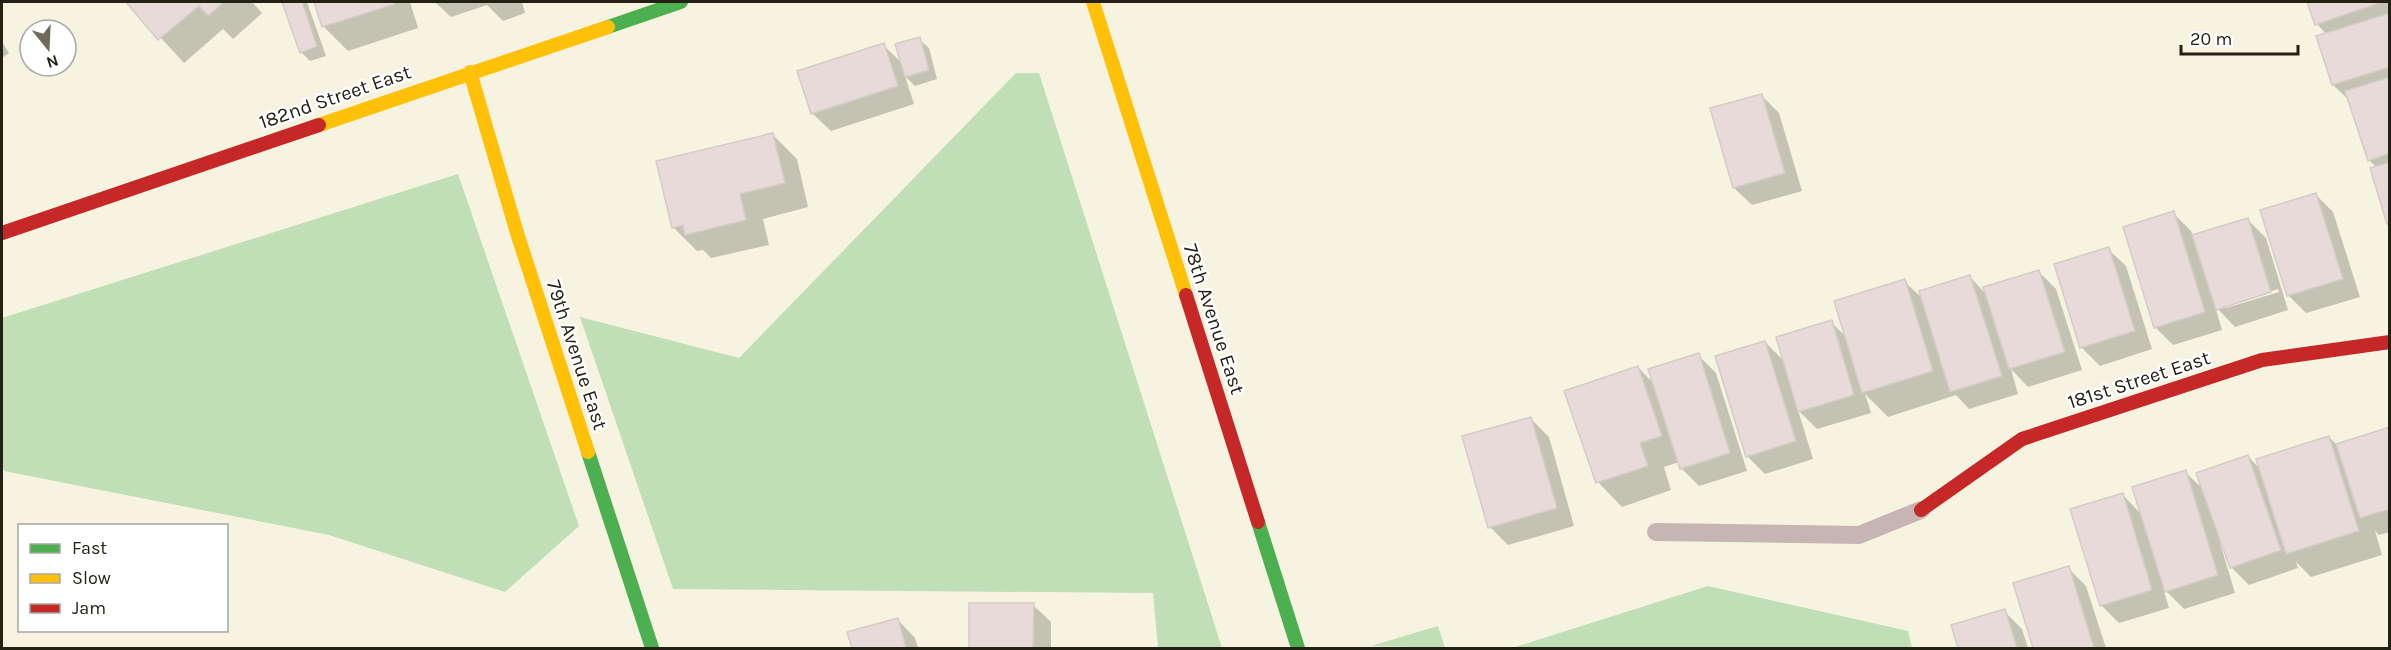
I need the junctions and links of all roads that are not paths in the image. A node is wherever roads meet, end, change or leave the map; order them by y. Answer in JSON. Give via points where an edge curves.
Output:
{"nodes":[{"id":1,"x":681,"y":2,"type":"edge"},
{"id":2,"x":1093,"y":2,"type":"edge"},
{"id":3,"x":470,"y":72,"type":"junction"},
{"id":4,"x":2,"y":233,"type":"edge"},
{"id":5,"x":2390,"y":342,"type":"edge"},
{"id":6,"x":1921,"y":510,"type":"joint"},
{"id":7,"x":1656,"y":532,"type":"dead end"},
{"id":8,"x":652,"y":648,"type":"edge"},
{"id":9,"x":1298,"y":648,"type":"edge"}],
"edges":[{"from":1,"to":3,"type":"street","name":"182nd Street East"},
{"from":2,"to":9,"type":"street","name":"78th Avenue East"},
{"from":3,"to":4,"type":"street","name":"182nd Street East"},
{"from":3,"to":8,"type":"street","name":"79th Avenue East","via":[[517,233]]},
{"from":5,"to":6,"type":"street","name":"181st Street East","via":[[2262,360],[2022,439]]},
{"from":6,"to":7,"type":"lane","via":[[1858,535]]}]}
